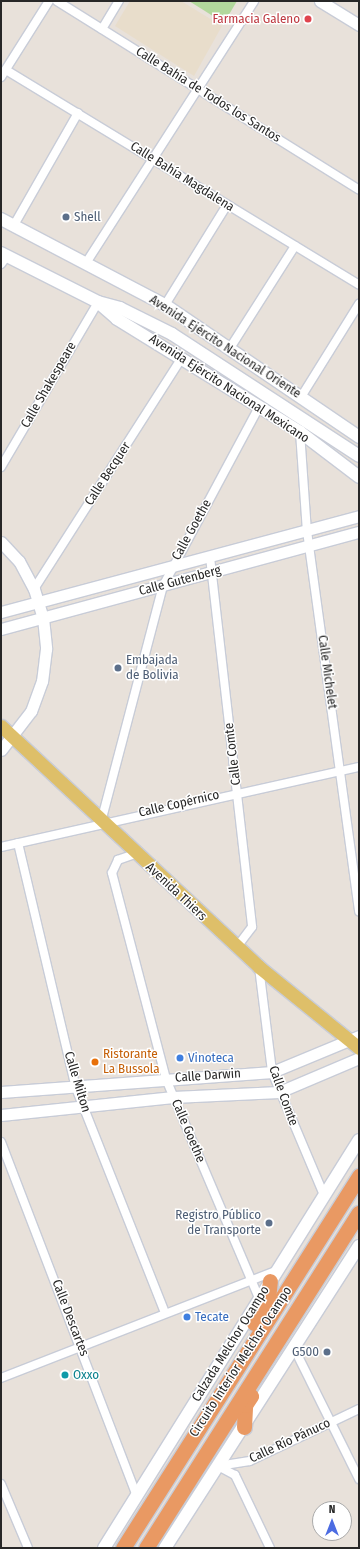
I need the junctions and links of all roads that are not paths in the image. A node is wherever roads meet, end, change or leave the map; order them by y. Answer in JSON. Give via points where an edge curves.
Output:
{"nodes":[{"id":1,"x":49,"y":1,"type":"edge"},
{"id":2,"x":57,"y":1,"type":"edge"},
{"id":3,"x":119,"y":1,"type":"edge"},
{"id":4,"x":254,"y":1,"type":"edge"},
{"id":5,"x":320,"y":1,"type":"edge"},
{"id":6,"x":359,"y":25,"type":"edge"},
{"id":7,"x":102,"y":28,"type":"junction"},
{"id":8,"x":3,"y":74,"type":"edge"},
{"id":9,"x":199,"y":90,"type":"junction"},
{"id":10,"x":78,"y":112,"type":"junction"},
{"id":11,"x":155,"y":159,"type":"junction"},
{"id":12,"x":359,"y":190,"type":"edge"},
{"id":13,"x":227,"y":205,"type":"junction"},
{"id":14,"x":1,"y":219,"type":"edge"},
{"id":15,"x":14,"y":225,"type":"junction"},
{"id":16,"x":295,"y":246,"type":"junction"},
{"id":17,"x":3,"y":258,"type":"edge"},
{"id":18,"x":86,"y":263,"type":"junction"},
{"id":19,"x":359,"y":285,"type":"edge"},
{"id":20,"x":98,"y":302,"type":"junction"},
{"id":21,"x":359,"y":304,"type":"edge"},
{"id":22,"x":165,"y":305,"type":"junction"},
{"id":23,"x":230,"y":348,"type":"junction"},
{"id":24,"x":182,"y":358,"type":"junction"},
{"id":25,"x":301,"y":397,"type":"junction"},
{"id":26,"x":260,"y":407,"type":"junction"},
{"id":27,"x":300,"y":432,"type":"junction"},
{"id":28,"x":359,"y":437,"type":"edge"},
{"id":29,"x":359,"y":456,"type":"edge"},
{"id":30,"x":1,"y":467,"type":"edge"},
{"id":31,"x":359,"y":477,"type":"edge"},
{"id":32,"x":359,"y":516,"type":"edge"},
{"id":33,"x":307,"y":531,"type":"junction"},
{"id":34,"x":359,"y":532,"type":"edge"},
{"id":35,"x":1,"y":542,"type":"edge"},
{"id":36,"x":309,"y":546,"type":"junction"},
{"id":37,"x":210,"y":557,"type":"junction"},
{"id":38,"x":171,"y":567,"type":"junction"},
{"id":39,"x":211,"y":573,"type":"junction"},
{"id":40,"x":162,"y":586,"type":"junction"},
{"id":41,"x":34,"y":589,"type":"junction"},
{"id":42,"x":39,"y":602,"type":"junction"},
{"id":43,"x":1,"y":612,"type":"edge"},
{"id":44,"x":43,"y":618,"type":"junction"},
{"id":45,"x":1,"y":629,"type":"edge"},
{"id":46,"x":1,"y":726,"type":"edge"},
{"id":47,"x":14,"y":738,"type":"junction"},
{"id":48,"x":1,"y":750,"type":"edge"},
{"id":49,"x":359,"y":767,"type":"edge"},
{"id":50,"x":342,"y":770,"type":"junction"},
{"id":51,"x":237,"y":791,"type":"junction"},
{"id":52,"x":100,"y":822,"type":"junction"},
{"id":53,"x":18,"y":843,"type":"junction"},
{"id":54,"x":1,"y":847,"type":"edge"},
{"id":55,"x":135,"y":854,"type":"junction"},
{"id":56,"x":359,"y":911,"type":"edge"},
{"id":57,"x":237,"y":947,"type":"junction"},
{"id":58,"x":259,"y":967,"type":"junction"},
{"id":59,"x":356,"y":1042,"type":"edge"},
{"id":60,"x":359,"y":1058,"type":"edge"},
{"id":61,"x":272,"y":1072,"type":"junction"},
{"id":62,"x":166,"y":1079,"type":"junction"},
{"id":63,"x":76,"y":1088,"type":"junction"},
{"id":64,"x":1,"y":1092,"type":"edge"},
{"id":65,"x":279,"y":1092,"type":"junction"},
{"id":66,"x":173,"y":1097,"type":"junction"},
{"id":67,"x":84,"y":1108,"type":"junction"},
{"id":68,"x":1,"y":1115,"type":"edge"},
{"id":69,"x":359,"y":1140,"type":"edge"},
{"id":70,"x":1,"y":1142,"type":"edge"},
{"id":71,"x":359,"y":1176,"type":"edge"},
{"id":72,"x":324,"y":1195,"type":"junction"},
{"id":73,"x":359,"y":1213,"type":"edge"},
{"id":74,"x":359,"y":1246,"type":"edge"},
{"id":75,"x":273,"y":1276,"type":"junction"},
{"id":76,"x":252,"y":1280,"type":"junction"},
{"id":77,"x":259,"y":1298,"type":"junction"},
{"id":78,"x":165,"y":1313,"type":"junction"},
{"id":79,"x":81,"y":1346,"type":"junction"},
{"id":80,"x":295,"y":1350,"type":"junction"},
{"id":81,"x":268,"y":1360,"type":"junction"},
{"id":82,"x":237,"y":1367,"type":"junction"},
{"id":83,"x":1,"y":1378,"type":"edge"},
{"id":84,"x":359,"y":1409,"type":"edge"},
{"id":85,"x":331,"y":1423,"type":"junction"},
{"id":86,"x":244,"y":1427,"type":"junction"},
{"id":87,"x":218,"y":1466,"type":"junction"},
{"id":88,"x":359,"y":1479,"type":"edge"},
{"id":89,"x":1,"y":1484,"type":"edge"},
{"id":90,"x":137,"y":1496,"type":"junction"},
{"id":91,"x":168,"y":1545,"type":"edge"},
{"id":92,"x":28,"y":1548,"type":"edge"},
{"id":93,"x":104,"y":1548,"type":"edge"},
{"id":94,"x":123,"y":1548,"type":"edge"},
{"id":95,"x":146,"y":1548,"type":"edge"},
{"id":96,"x":270,"y":1548,"type":"edge"}],
"edges":[{"from":1,"to":8,"type":"street"},
{"from":2,"to":7,"type":"street","name":"Calle Bahía de Todos los Santos"},
{"from":3,"to":7,"type":"street"},
{"from":4,"to":9,"type":"street"},
{"from":5,"to":6,"type":"street"},
{"from":7,"to":9,"type":"street","name":"Calle Bahía de Todos los Santos"},
{"from":8,"to":10,"type":"street","name":"Calle Bahía Magdalena"},
{"from":9,"to":11,"type":"street"},
{"from":9,"to":12,"type":"street","name":"Calle Bahía de Todos los Santos"},
{"from":10,"to":11,"type":"street","name":"Calle Bahía Magdalena"},
{"from":10,"to":15,"type":"street"},
{"from":11,"to":13,"type":"street","name":"Calle Bahía Magdalena"},
{"from":11,"to":18,"type":"street"},
{"from":13,"to":16,"type":"street","name":"Calle Bahía Magdalena"},
{"from":13,"to":22,"type":"street"},
{"from":14,"to":15,"type":"main road","name":"Avenida Ejército Nacional Oriente"},
{"from":15,"to":18,"type":"main road","name":"Avenida Ejército Nacional Oriente"},
{"from":16,"to":19,"type":"street","name":"Calle Bahía Magdalena"},
{"from":16,"to":23,"type":"street"},
{"from":17,"to":20,"type":"main road"},
{"from":18,"to":22,"type":"main road","name":"Avenida Ejército Nacional Oriente"},
{"from":20,"to":24,"type":"main road","name":"Avenida Ejército Nacional Mexicano","via":[[117,319]]},
{"from":20,"to":29,"type":"main road","via":[[120,308],[172,334]]},
{"from":20,"to":30,"type":"street","name":"Calle Shakespeare"},
{"from":21,"to":25,"type":"street"},
{"from":22,"to":23,"type":"main road","name":"Avenida Ejército Nacional Oriente"},
{"from":23,"to":25,"type":"main road","name":"Avenida Ejército Nacional Oriente"},
{"from":24,"to":26,"type":"main road","name":"Avenida Ejército Nacional Mexicano"},
{"from":24,"to":41,"type":"street","name":"Calle Becquer"},
{"from":25,"to":28,"type":"main road","name":"Avenida Ejército Nacional Oriente"},
{"from":26,"to":27,"type":"main road","name":"Avenida Ejército Nacional Mexicano"},
{"from":26,"to":38,"type":"street","name":"Calle Goethe"},
{"from":27,"to":31,"type":"main road","name":"Avenida Ejército Nacional Mexicano"},
{"from":27,"to":33,"type":"street","name":"Calle Michelet"},
{"from":32,"to":33,"type":"street","name":"Calle Gutenberg"},
{"from":33,"to":36,"type":"street","name":"Calle Michelet"},
{"from":33,"to":37,"type":"street","name":"Calle Gutenberg"},
{"from":34,"to":36,"type":"street","name":"Calle Gutenberg"},
{"from":35,"to":41,"type":"street","via":[[18,561]]},
{"from":36,"to":39,"type":"street","name":"Calle Gutenberg"},
{"from":36,"to":50,"type":"street","name":"Calle Michelet"},
{"from":37,"to":38,"type":"street","name":"Calle Gutenberg"},
{"from":37,"to":39,"type":"street","name":"Calle Comte"},
{"from":38,"to":40,"type":"street","name":"Calle Goethe"},
{"from":38,"to":42,"type":"street","name":"Calle Gutenberg"},
{"from":39,"to":40,"type":"street","name":"Calle Gutenberg"},
{"from":39,"to":51,"type":"street","name":"Calle Comte"},
{"from":40,"to":44,"type":"street","name":"Calle Gutenberg"},
{"from":40,"to":52,"type":"street","name":"Calle Goethe"},
{"from":41,"to":42,"type":"street"},
{"from":42,"to":43,"type":"street","name":"Calle Gutenberg"},
{"from":42,"to":44,"type":"street"},
{"from":44,"to":45,"type":"street","name":"Calle Gutenberg"},
{"from":44,"to":47,"type":"street","via":[[46,649],[42,681],[31,711]]},
{"from":46,"to":47,"type":"main road","name":"Avenida Thiers"},
{"from":47,"to":48,"type":"street"},
{"from":47,"to":52,"type":"main road","name":"Avenida Thiers"},
{"from":49,"to":50,"type":"street","name":"Calle Copérnico"},
{"from":50,"to":51,"type":"street","name":"Calle Copérnico"},
{"from":50,"to":56,"type":"street","name":"Calle Michelet"},
{"from":51,"to":52,"type":"street","name":"Calle Copérnico"},
{"from":51,"to":57,"type":"street","name":"Calle Comte","via":[[252,927]]},
{"from":52,"to":53,"type":"street","name":"Calle Copérnico"},
{"from":52,"to":55,"type":"main road","name":"Avenida Thiers"},
{"from":53,"to":54,"type":"street","name":"Calle Copérnico"},
{"from":53,"to":63,"type":"street","name":"Calle Milton"},
{"from":55,"to":57,"type":"main road","name":"Avenida Thiers"},
{"from":55,"to":62,"type":"street","name":"Calle Goethe","via":[[118,860],[112,873]]},
{"from":57,"to":58,"type":"main road","name":"Avenida Thiers"},
{"from":58,"to":59,"type":"main road","name":"Avenida Thiers"},
{"from":58,"to":61,"type":"street","name":"Calle Comte"},
{"from":59,"to":61,"type":"street","name":"Calle Darwin"},
{"from":60,"to":65,"type":"street","name":"Calle Darwin"},
{"from":61,"to":62,"type":"street","name":"Calle Darwin"},
{"from":61,"to":65,"type":"street","name":"Calle Comte"},
{"from":62,"to":63,"type":"street","name":"Calle Darwin"},
{"from":62,"to":66,"type":"street","name":"Calle Goethe"},
{"from":63,"to":64,"type":"street","name":"Calle Darwin"},
{"from":63,"to":67,"type":"street","name":"Calle Milton"},
{"from":65,"to":66,"type":"street","name":"Calle Darwin"},
{"from":65,"to":72,"type":"street","name":"Calle Comte"},
{"from":66,"to":67,"type":"street","name":"Calle Darwin"},
{"from":66,"to":76,"type":"street","name":"Calle Goethe"},
{"from":67,"to":68,"type":"street","name":"Calle Darwin"},
{"from":67,"to":78,"type":"street","name":"Calle Milton"},
{"from":69,"to":72,"type":"main road","name":"Calzada Melchor Ocampo"},
{"from":70,"to":79,"type":"street","name":"Calle Descartes"},
{"from":71,"to":82,"type":"highway","name":"Circuito Interior Melchor Ocampo"},
{"from":72,"to":75,"type":"main road","name":"Calzada Melchor Ocampo"},
{"from":73,"to":81,"type":"highway","name":"Circuito Interior Melchor Ocampo"},
{"from":74,"to":80,"type":"main road"},
{"from":75,"to":76,"type":"street"},
{"from":75,"to":77,"type":"main road","name":"Calzada Melchor Ocampo"},
{"from":75,"to":82,"type":"highway","via":[[268,1300],[240,1347]]},
{"from":76,"to":77,"type":"street","name":"Calle Goethe"},
{"from":76,"to":78,"type":"street"},
{"from":77,"to":90,"type":"main road","name":"Calzada Melchor Ocampo"},
{"from":78,"to":79,"type":"street"},
{"from":79,"to":83,"type":"street"},
{"from":79,"to":90,"type":"street","name":"Calle Descartes"},
{"from":80,"to":85,"type":"street"},
{"from":80,"to":86,"type":"main road"},
{"from":81,"to":86,"type":"highway","via":[[264,1375],[245,1405]]},
{"from":81,"to":95,"type":"highway","name":"Circuito Interior Melchor Ocampo"},
{"from":82,"to":94,"type":"highway","name":"Circuito Interior Melchor Ocampo"},
{"from":84,"to":85,"type":"street","name":"Calle Río Pánuco"},
{"from":85,"to":87,"type":"street","name":"Calle Río Pánuco","via":[[250,1461]]},
{"from":85,"to":88,"type":"street"},
{"from":86,"to":87,"type":"main road"},
{"from":87,"to":91,"type":"main road"},
{"from":87,"to":96,"type":"street","via":[[235,1475]]},
{"from":89,"to":92,"type":"street"},
{"from":90,"to":93,"type":"main road","name":"Calzada Melchor Ocampo"}]}
